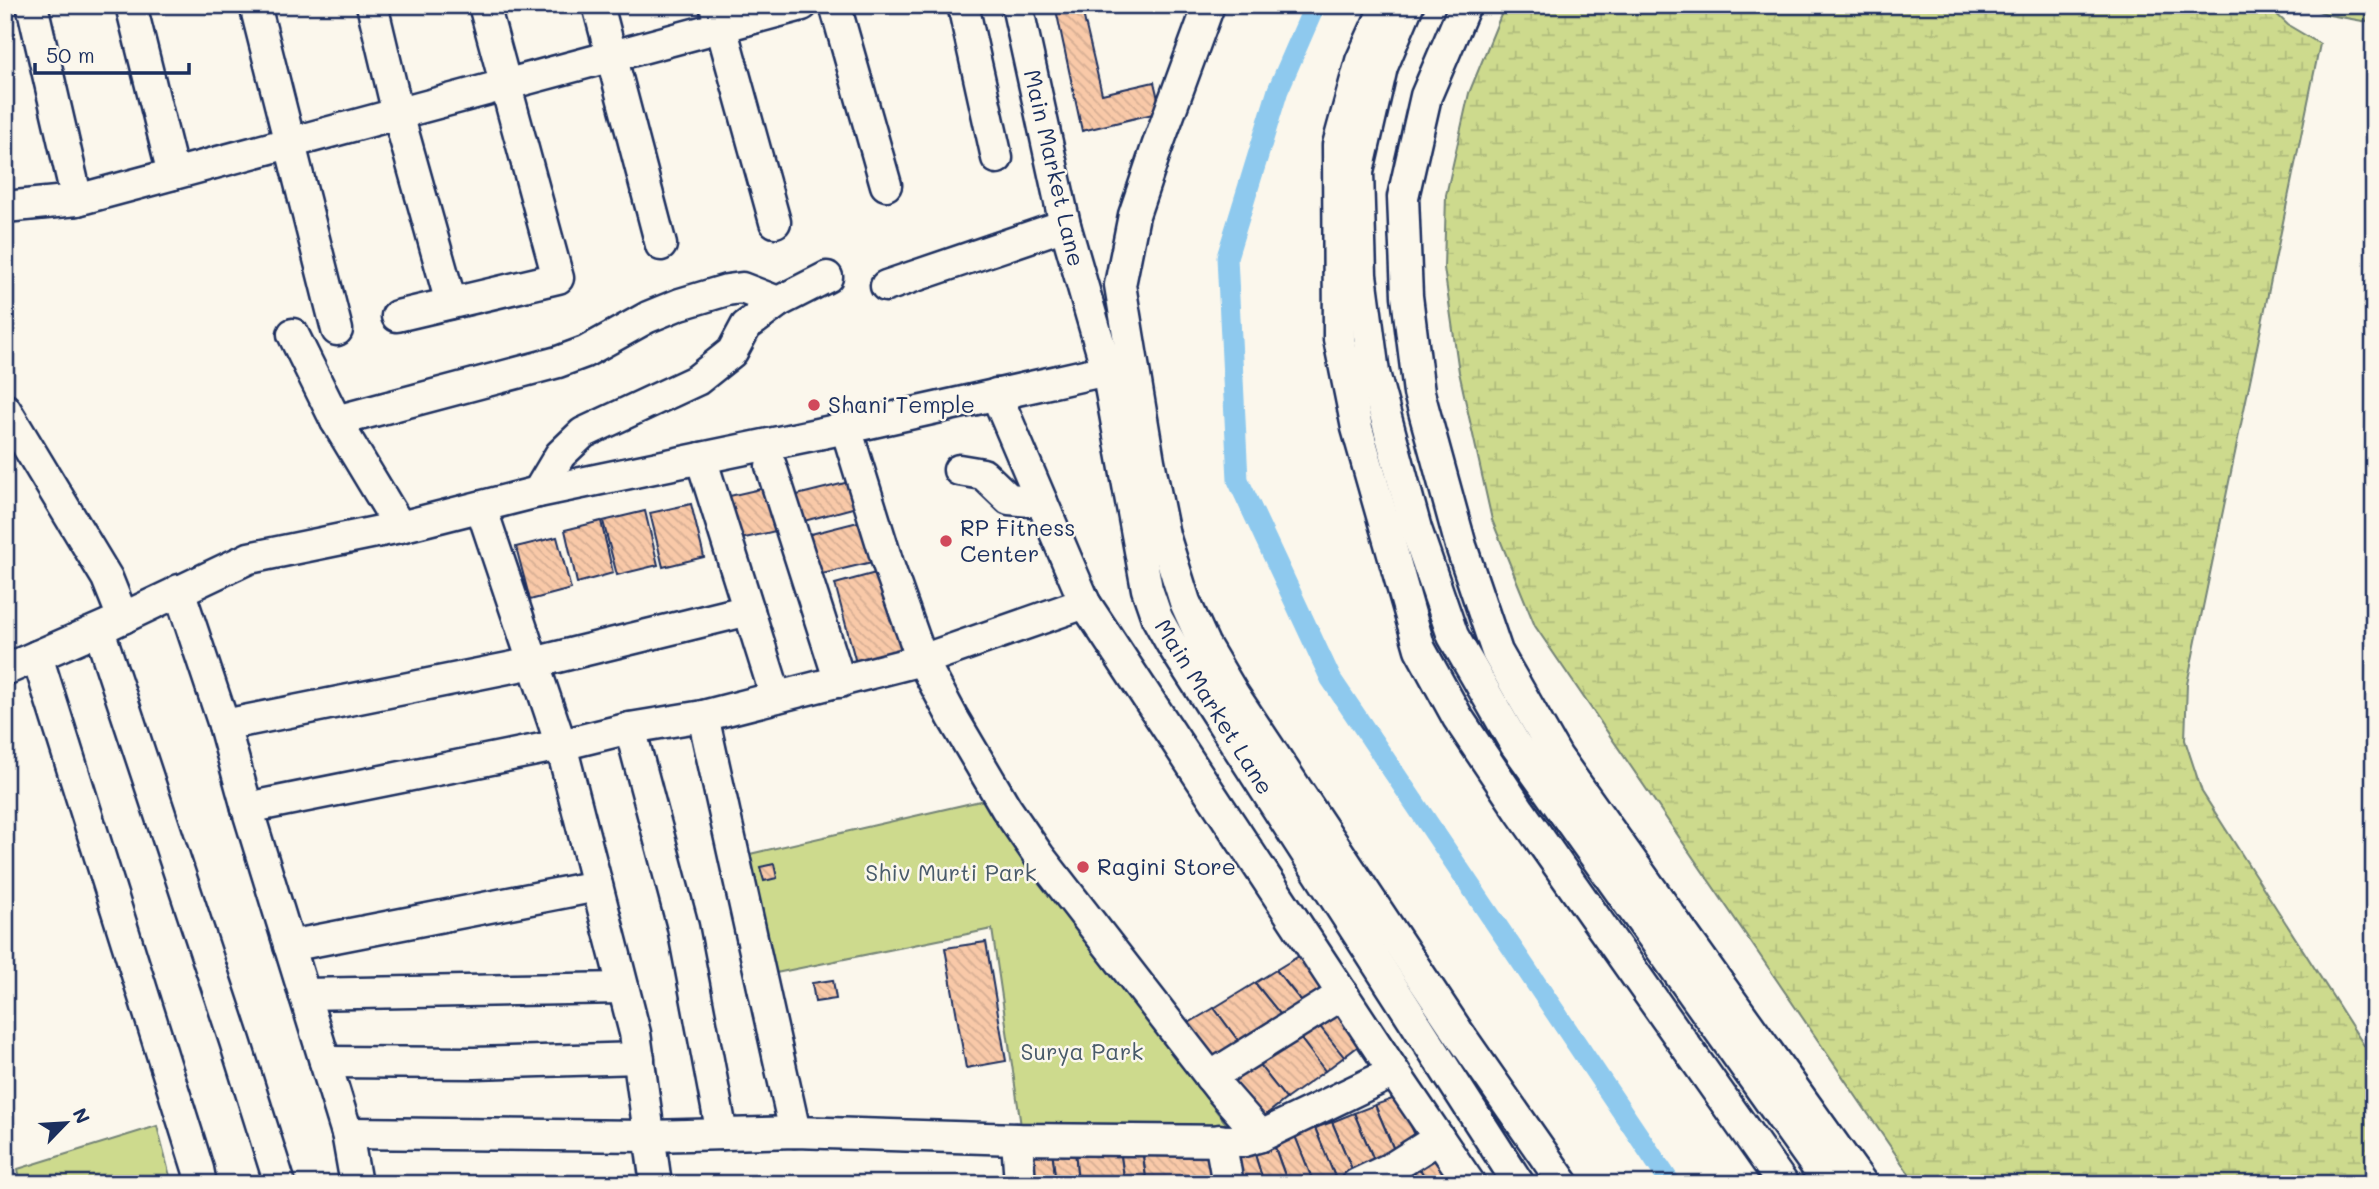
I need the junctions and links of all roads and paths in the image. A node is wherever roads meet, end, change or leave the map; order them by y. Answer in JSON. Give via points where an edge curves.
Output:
{"nodes":[{"id":1,"x":32,"y":5,"type":"edge"},
{"id":2,"x":131,"y":5,"type":"edge"},
{"id":3,"x":255,"y":5,"type":"edge"},
{"id":4,"x":372,"y":5,"type":"edge"},
{"id":5,"x":484,"y":5,"type":"edge"},
{"id":6,"x":598,"y":5,"type":"edge"},
{"id":7,"x":802,"y":5,"type":"edge"},
{"id":8,"x":835,"y":5,"type":"edge"},
{"id":9,"x":964,"y":5,"type":"edge"},
{"id":10,"x":1017,"y":5,"type":"edge"},
{"id":11,"x":1209,"y":5,"type":"edge"},
{"id":12,"x":1386,"y":5,"type":"edge"},
{"id":13,"x":1408,"y":5,"type":"edge"},
{"id":14,"x":1465,"y":5,"type":"edge"},
{"id":15,"x":718,"y":16,"type":"edge"},
{"id":16,"x":612,"y":56,"type":"junction"},
{"id":17,"x":505,"y":85,"type":"junction"},
{"id":18,"x":398,"y":114,"type":"junction"},
{"id":19,"x":289,"y":143,"type":"junction"},
{"id":20,"x":997,"y":158,"type":"dead end"},
{"id":21,"x":173,"y":174,"type":"junction"},
{"id":22,"x":886,"y":185,"type":"dead end"},
{"id":23,"x":78,"y":200,"type":"junction"},
{"id":24,"x":5,"y":207,"type":"edge"},
{"id":25,"x":775,"y":222,"type":"dead end"},
{"id":26,"x":1065,"y":225,"type":"junction"},
{"id":27,"x":661,"y":245,"type":"dead end"},
{"id":28,"x":827,"y":277,"type":"dead end"},
{"id":29,"x":886,"y":286,"type":"dead end"},
{"id":30,"x":778,"y":302,"type":"junction"},
{"id":31,"x":451,"y":303,"type":"junction"},
{"id":32,"x":397,"y":316,"type":"dead end"},
{"id":33,"x":337,"y":330,"type":"dead end"},
{"id":34,"x":293,"y":334,"type":"dead end"},
{"id":35,"x":1107,"y":370,"type":"junction"},
{"id":36,"x":996,"y":394,"type":"junction"},
{"id":37,"x":5,"y":409,"type":"edge"},
{"id":38,"x":336,"y":421,"type":"junction"},
{"id":39,"x":846,"y":428,"type":"junction"},
{"id":40,"x":701,"y":458,"type":"junction"},
{"id":41,"x":771,"y":466,"type":"dead end"},
{"id":42,"x":959,"y":470,"type":"dead end"},
{"id":43,"x":538,"y":492,"type":"junction"},
{"id":44,"x":1042,"y":502,"type":"junction"},
{"id":45,"x":481,"y":507,"type":"junction"},
{"id":46,"x":400,"y":527,"type":"junction"},
{"id":47,"x":179,"y":590,"type":"junction"},
{"id":48,"x":1086,"y":603,"type":"junction"},
{"id":49,"x":749,"y":610,"type":"junction"},
{"id":50,"x":111,"y":624,"type":"junction"},
{"id":51,"x":37,"y":656,"type":"junction"},
{"id":52,"x":922,"y":660,"type":"junction"},
{"id":53,"x":533,"y":663,"type":"junction"},
{"id":54,"x":5,"y":670,"type":"edge"},
{"id":55,"x":840,"y":682,"type":"junction"},
{"id":56,"x":776,"y":697,"type":"junction"},
{"id":57,"x":703,"y":716,"type":"junction"},
{"id":58,"x":224,"y":725,"type":"junction"},
{"id":59,"x":630,"y":728,"type":"junction"},
{"id":60,"x":561,"y":745,"type":"junction"},
{"id":61,"x":247,"y":808,"type":"junction"},
{"id":62,"x":597,"y":886,"type":"junction"},
{"id":63,"x":289,"y":946,"type":"junction"},
{"id":64,"x":623,"y":988,"type":"junction"},
{"id":65,"x":304,"y":994,"type":"junction"},
{"id":66,"x":1343,"y":995,"type":"junction"},
{"id":67,"x":639,"y":1058,"type":"junction"},
{"id":68,"x":325,"y":1062,"type":"junction"},
{"id":69,"x":1394,"y":1072,"type":"junction"},
{"id":70,"x":1210,"y":1077,"type":"junction"},
{"id":71,"x":795,"y":1132,"type":"junction"},
{"id":72,"x":347,"y":1133,"type":"junction"},
{"id":73,"x":722,"y":1134,"type":"junction"},
{"id":74,"x":650,"y":1136,"type":"junction"},
{"id":75,"x":1261,"y":1136,"type":"junction"},
{"id":76,"x":1439,"y":1138,"type":"junction"},
{"id":77,"x":1017,"y":1139,"type":"junction"},
{"id":78,"x":1220,"y":1140,"type":"junction"},
{"id":79,"x":1517,"y":1183,"type":"edge"},
{"id":80,"x":201,"y":1184,"type":"edge"},
{"id":81,"x":280,"y":1184,"type":"edge"},
{"id":82,"x":356,"y":1184,"type":"edge"},
{"id":83,"x":656,"y":1184,"type":"edge"},
{"id":84,"x":1020,"y":1184,"type":"edge"},
{"id":85,"x":1228,"y":1184,"type":"edge"},
{"id":86,"x":1357,"y":1184,"type":"edge"},
{"id":87,"x":1470,"y":1184,"type":"edge"},
{"id":88,"x":1564,"y":1184,"type":"edge"},
{"id":89,"x":1783,"y":1184,"type":"edge"},
{"id":90,"x":1829,"y":1184,"type":"edge"},
{"id":91,"x":1862,"y":1184,"type":"edge"}],
"edges":[{"from":1,"to":23,"type":"street"},
{"from":2,"to":21,"type":"street"},
{"from":3,"to":19,"type":"street"},
{"from":4,"to":18,"type":"street"},
{"from":5,"to":17,"type":"street"},
{"from":6,"to":16,"type":"street"},
{"from":7,"to":15,"type":"street"},
{"from":8,"to":22,"type":"street"},
{"from":9,"to":20,"type":"street"},
{"from":10,"to":26,"type":"street","name":"Main Market Lane"},
{"from":11,"to":88,"type":"street","via":[[1134,215],[1120,285],[1164,535],[1185,602],[1234,695]]},
{"from":12,"to":89,"type":"street","via":[[1361,61],[1338,145],[1339,339],[1357,428],[1420,649],[1458,718],[1520,811]]},
{"from":13,"to":90,"type":"street","via":[[1381,67],[1358,172],[1361,275],[1374,373],[1416,528],[1453,636],[1515,744]]},
{"from":14,"to":91,"type":"street","via":[[1426,96],[1404,197],[1406,296],[1419,393],[1461,546],[1497,652],[1558,757]]},
{"from":15,"to":16,"type":"street"},
{"from":15,"to":25,"type":"street"},
{"from":16,"to":17,"type":"street"},
{"from":16,"to":27,"type":"street"},
{"from":17,"to":18,"type":"street"},
{"from":17,"to":31,"type":"street","via":[[558,278]]},
{"from":18,"to":19,"type":"street"},
{"from":18,"to":31,"type":"street"},
{"from":19,"to":21,"type":"street"},
{"from":19,"to":33,"type":"street"},
{"from":21,"to":23,"type":"street"},
{"from":23,"to":24,"type":"street"},
{"from":26,"to":29,"type":"street"},
{"from":26,"to":35,"type":"street","name":"Main Market Lane"},
{"from":28,"to":30,"type":"street"},
{"from":30,"to":38,"type":"street","via":[[742,288],[727,290],[648,317],[558,362]]},
{"from":30,"to":43,"type":"street","via":[[746,326],[732,352],[696,380],[583,433],[560,455]]},
{"from":31,"to":32,"type":"street"},
{"from":34,"to":38,"type":"street"},
{"from":35,"to":36,"type":"street"},
{"from":35,"to":79,"type":"street","name":"Main Market Lane","via":[[1147,589],[1157,618]]},
{"from":36,"to":39,"type":"street"},
{"from":36,"to":44,"type":"street"},
{"from":37,"to":50,"type":"street","via":[[107,578]]},
{"from":38,"to":46,"type":"street"},
{"from":39,"to":40,"type":"street"},
{"from":39,"to":52,"type":"street"},
{"from":40,"to":43,"type":"street"},
{"from":40,"to":49,"type":"street"},
{"from":41,"to":55,"type":"street"},
{"from":42,"to":44,"type":"street","via":[[983,474],[1009,499]]},
{"from":43,"to":45,"type":"street"},
{"from":44,"to":48,"type":"street"},
{"from":45,"to":46,"type":"street"},
{"from":45,"to":53,"type":"street"},
{"from":46,"to":47,"type":"street","via":[[249,558]]},
{"from":47,"to":50,"type":"street"},
{"from":47,"to":58,"type":"street"},
{"from":48,"to":52,"type":"street"},
{"from":48,"to":66,"type":"street"},
{"from":49,"to":53,"type":"street"},
{"from":49,"to":56,"type":"street"},
{"from":50,"to":51,"type":"street"},
{"from":50,"to":81,"type":"street"},
{"from":51,"to":54,"type":"street"},
{"from":51,"to":80,"type":"street"},
{"from":52,"to":55,"type":"street"},
{"from":52,"to":70,"type":"street","via":[[1006,808],[1039,856]]},
{"from":53,"to":58,"type":"street"},
{"from":53,"to":60,"type":"street"},
{"from":55,"to":56,"type":"street"},
{"from":56,"to":57,"type":"street"},
{"from":57,"to":59,"type":"street"},
{"from":57,"to":71,"type":"street"},
{"from":58,"to":61,"type":"street"},
{"from":59,"to":60,"type":"street"},
{"from":59,"to":73,"type":"street","via":[[683,927]]},
{"from":60,"to":61,"type":"street"},
{"from":60,"to":62,"type":"street"},
{"from":61,"to":63,"type":"street"},
{"from":62,"to":63,"type":"street"},
{"from":62,"to":64,"type":"street"},
{"from":63,"to":65,"type":"street"},
{"from":64,"to":65,"type":"street"},
{"from":64,"to":67,"type":"street"},
{"from":65,"to":68,"type":"street"},
{"from":66,"to":69,"type":"street"},
{"from":66,"to":70,"type":"street"},
{"from":67,"to":68,"type":"street"},
{"from":67,"to":74,"type":"street"},
{"from":68,"to":72,"type":"street"},
{"from":69,"to":75,"type":"street"},
{"from":69,"to":76,"type":"street"},
{"from":70,"to":75,"type":"street"},
{"from":71,"to":73,"type":"street"},
{"from":71,"to":77,"type":"street"},
{"from":72,"to":74,"type":"street"},
{"from":72,"to":82,"type":"street"},
{"from":73,"to":74,"type":"street"},
{"from":74,"to":83,"type":"street"},
{"from":75,"to":78,"type":"street"},
{"from":76,"to":86,"type":"street"},
{"from":76,"to":87,"type":"street"},
{"from":77,"to":78,"type":"street"},
{"from":77,"to":84,"type":"street"},
{"from":78,"to":85,"type":"street"}]}
